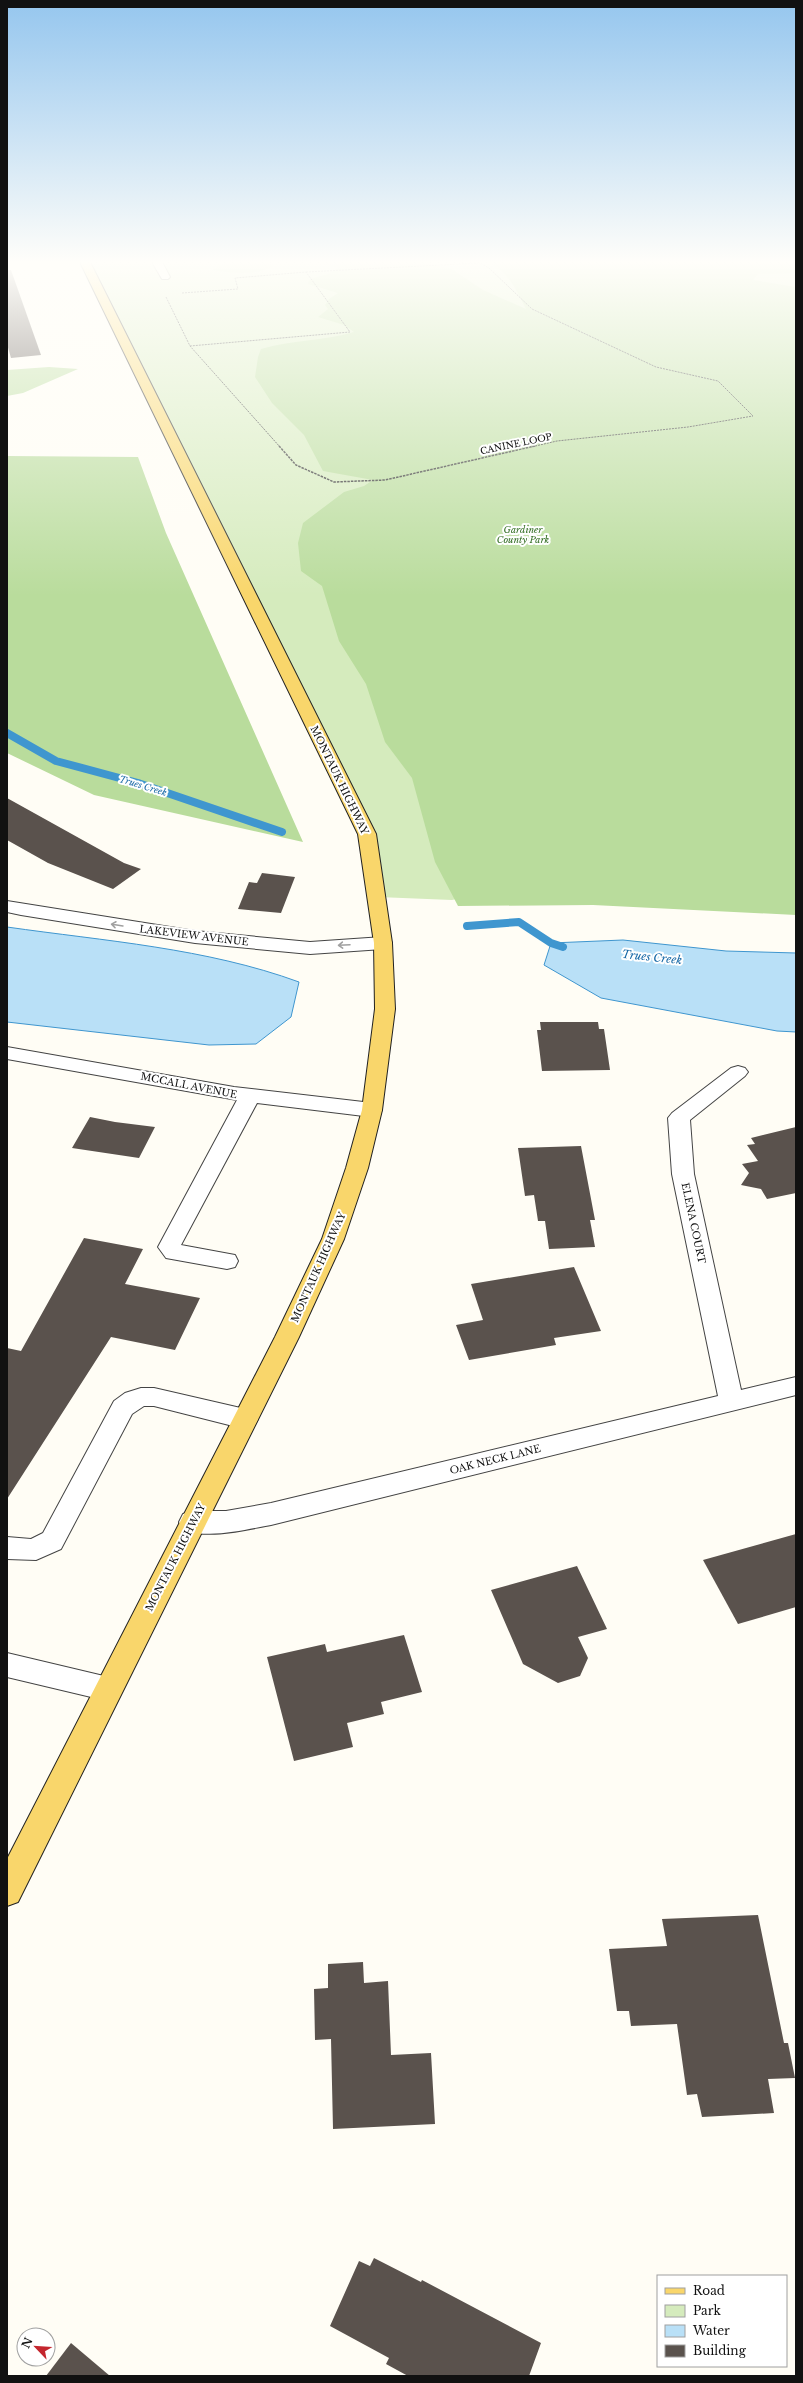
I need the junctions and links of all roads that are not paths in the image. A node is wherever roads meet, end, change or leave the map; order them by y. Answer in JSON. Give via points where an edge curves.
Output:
{"nodes":[{"id":1,"x":140,"y":373,"type":"edge"},
{"id":2,"x":7,"y":906,"type":"edge"},
{"id":3,"x":383,"y":943,"type":"junction"},
{"id":4,"x":7,"y":1053,"type":"edge"},
{"id":5,"x":738,"y":1072,"type":"dead end"},
{"id":6,"x":250,"y":1096,"type":"junction"},
{"id":7,"x":372,"y":1110,"type":"junction"},
{"id":8,"x":227,"y":1261,"type":"dead end"},
{"id":9,"x":796,"y":1386,"type":"edge"},
{"id":10,"x":731,"y":1401,"type":"junction"},
{"id":11,"x":246,"y":1419,"type":"junction"},
{"id":12,"x":192,"y":1522,"type":"junction"},
{"id":13,"x":7,"y":1548,"type":"edge"},
{"id":14,"x":7,"y":1666,"type":"edge"},
{"id":15,"x":108,"y":1689,"type":"junction"},
{"id":16,"x":7,"y":1891,"type":"edge"}],
"edges":[{"from":1,"to":3,"type":"main road","name":"MONTAUK HIGHWAY","via":[[367,834]]},
{"from":3,"to":2,"type":"street","name":"LAKEVIEW AVENUE","one_way":true,"via":[[310,948],[195,937]]},
{"from":3,"to":7,"type":"main road","name":"MONTAUK HIGHWAY","via":[[385,1009]]},
{"from":4,"to":6,"type":"street","name":"MCCALL AVENUE"},
{"from":5,"to":10,"type":"street","name":"ELENA COURT","via":[[679,1118],[684,1174]]},
{"from":6,"to":7,"type":"street","name":"MCCALL AVENUE","via":[[315,1106]]},
{"from":6,"to":8,"type":"street","via":[[169,1246],[174,1252]]},
{"from":7,"to":11,"type":"main road","name":"MONTAUK HIGHWAY","via":[[357,1168],[333,1239],[312,1288]]},
{"from":9,"to":10,"type":"street","name":"OAK NECK LANE"},
{"from":10,"to":12,"type":"street","name":"OAK NECK LANE","via":[[271,1514],[226,1522]]},
{"from":11,"to":12,"type":"main road","name":"MONTAUK HIGHWAY"},
{"from":11,"to":13,"type":"street","via":[[154,1397],[144,1396],[130,1401],[123,1408],[52,1541],[43,1548],[27,1552]]},
{"from":12,"to":15,"type":"main road","name":"MONTAUK HIGHWAY"},
{"from":14,"to":15,"type":"street"},
{"from":15,"to":16,"type":"main road","name":"MONTAUK HIGHWAY"}]}
